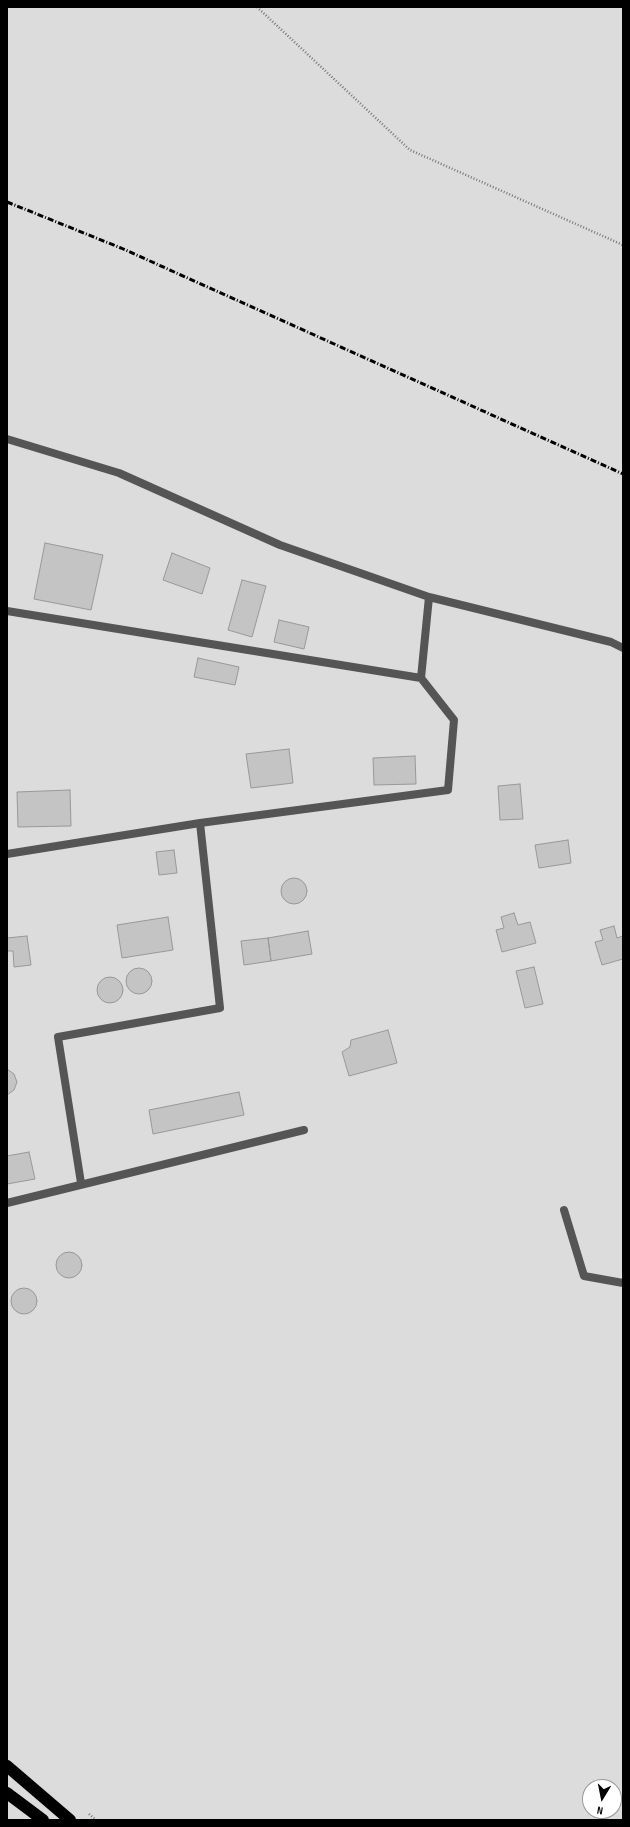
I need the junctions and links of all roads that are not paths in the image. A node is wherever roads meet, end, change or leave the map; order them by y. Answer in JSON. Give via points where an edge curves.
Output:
{"nodes":[{"id":1,"x":7,"y":439,"type":"edge"},
{"id":2,"x":429,"y":597,"type":"junction"},
{"id":3,"x":7,"y":611,"type":"edge"},
{"id":4,"x":623,"y":648,"type":"edge"},
{"id":5,"x":421,"y":678,"type":"junction"},
{"id":6,"x":200,"y":823,"type":"junction"},
{"id":7,"x":7,"y":854,"type":"edge"},
{"id":8,"x":304,"y":1130,"type":"dead end"},
{"id":9,"x":82,"y":1183,"type":"junction"},
{"id":10,"x":7,"y":1202,"type":"edge"},
{"id":11,"x":564,"y":1210,"type":"dead end"},
{"id":12,"x":623,"y":1283,"type":"edge"},
{"id":13,"x":7,"y":1766,"type":"edge"},
{"id":14,"x":7,"y":1793,"type":"edge"},
{"id":15,"x":42,"y":1820,"type":"edge"},
{"id":16,"x":70,"y":1820,"type":"edge"}],
"edges":[{"from":1,"to":2,"type":"street","via":[[120,473],[280,545]]},
{"from":2,"to":4,"type":"street","via":[[611,642]]},
{"from":2,"to":5,"type":"street"},
{"from":3,"to":5,"type":"street"},
{"from":5,"to":6,"type":"street","via":[[454,720],[448,790]]},
{"from":6,"to":7,"type":"street"},
{"from":6,"to":9,"type":"street","via":[[220,1008],[58,1037]]},
{"from":8,"to":9,"type":"street"},
{"from":9,"to":10,"type":"street","via":[[28,1199]]},
{"from":11,"to":12,"type":"street","via":[[584,1276]]},
{"from":13,"to":16,"type":"highway"},
{"from":14,"to":15,"type":"highway"}]}
